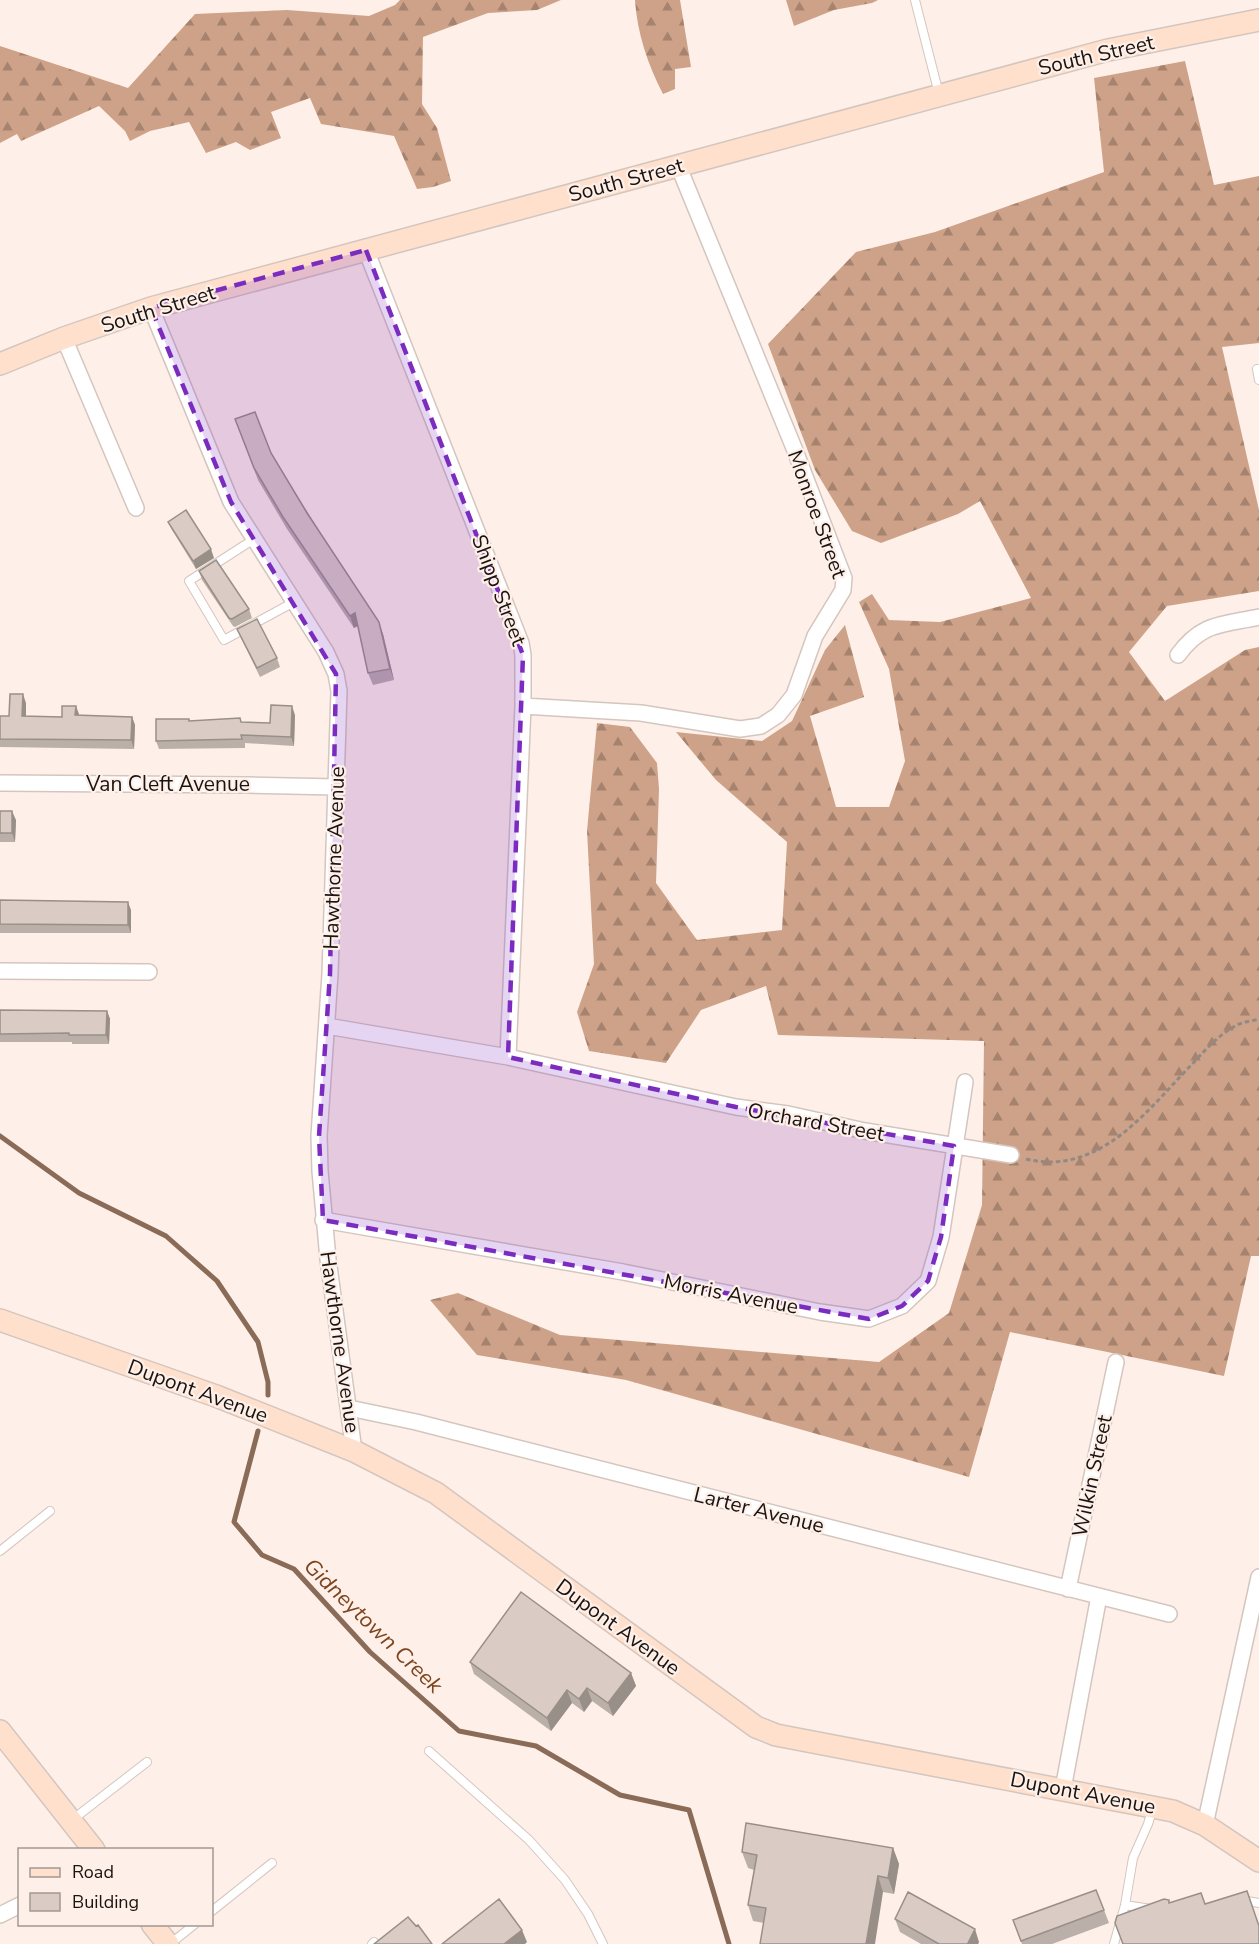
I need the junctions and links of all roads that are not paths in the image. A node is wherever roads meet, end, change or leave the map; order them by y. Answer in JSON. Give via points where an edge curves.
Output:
{"nodes":[{"id":1,"x":915,"y":0,"type":"edge"},
{"id":2,"x":1259,"y":20,"type":"edge"},
{"id":3,"x":939,"y":95,"type":"junction"},
{"id":4,"x":678,"y":165,"type":"junction"},
{"id":5,"x":366,"y":250,"type":"junction"},
{"id":6,"x":151,"y":308,"type":"junction"},
{"id":7,"x":64,"y":338,"type":"junction"},
{"id":8,"x":0,"y":364,"type":"edge"},
{"id":9,"x":1257,"y":369,"type":"dead end"},
{"id":10,"x":1259,"y":380,"type":"edge"},
{"id":11,"x":136,"y":508,"type":"dead end"},
{"id":12,"x":254,"y":539,"type":"junction"},
{"id":13,"x":294,"y":602,"type":"junction"},
{"id":14,"x":1259,"y":617,"type":"edge"},
{"id":15,"x":1178,"y":655,"type":"dead end"},
{"id":16,"x":523,"y":706,"type":"junction"},
{"id":17,"x":0,"y":783,"type":"edge"},
{"id":18,"x":336,"y":788,"type":"junction"},
{"id":19,"x":0,"y":971,"type":"edge"},
{"id":20,"x":149,"y":972,"type":"dead end"},
{"id":21,"x":327,"y":1026,"type":"junction"},
{"id":22,"x":507,"y":1057,"type":"junction"},
{"id":23,"x":965,"y":1082,"type":"dead end"},
{"id":24,"x":954,"y":1146,"type":"junction"},
{"id":25,"x":1011,"y":1155,"type":"road end"},
{"id":26,"x":323,"y":1220,"type":"junction"},
{"id":27,"x":0,"y":1320,"type":"edge"},
{"id":28,"x":1116,"y":1362,"type":"dead end"},
{"id":29,"x":349,"y":1408,"type":"junction"},
{"id":30,"x":354,"y":1451,"type":"junction"},
{"id":31,"x":50,"y":1511,"type":"dead end"},
{"id":32,"x":0,"y":1551,"type":"edge"},
{"id":33,"x":1259,"y":1577,"type":"edge"},
{"id":34,"x":1068,"y":1589,"type":"junction"},
{"id":35,"x":1099,"y":1596,"type":"junction"},
{"id":36,"x":1169,"y":1614,"type":"dead end"},
{"id":37,"x":0,"y":1731,"type":"edge"},
{"id":38,"x":429,"y":1751,"type":"dead end"},
{"id":39,"x":147,"y":1762,"type":"dead end"},
{"id":40,"x":1063,"y":1789,"type":"junction"},
{"id":41,"x":1153,"y":1807,"type":"junction"},
{"id":42,"x":71,"y":1821,"type":"junction"},
{"id":43,"x":1205,"y":1825,"type":"junction"},
{"id":44,"x":92,"y":1848,"type":"edge"},
{"id":45,"x":1259,"y":1861,"type":"edge"},
{"id":46,"x":272,"y":1863,"type":"dead end"},
{"id":47,"x":1236,"y":1899,"type":"edge"},
{"id":48,"x":1259,"y":1903,"type":"edge"},
{"id":49,"x":1125,"y":1905,"type":"junction"},
{"id":50,"x":18,"y":1906,"type":"edge"},
{"id":51,"x":213,"y":1910,"type":"edge"},
{"id":52,"x":1161,"y":1910,"type":"edge"},
{"id":53,"x":0,"y":1915,"type":"edge"},
{"id":54,"x":154,"y":1926,"type":"edge"},
{"id":55,"x":192,"y":1926,"type":"edge"},
{"id":56,"x":169,"y":1944,"type":"edge"},
{"id":57,"x":603,"y":1944,"type":"edge"},
{"id":58,"x":1114,"y":1944,"type":"edge"}],
"edges":[{"from":1,"to":3,"type":"lane"},
{"from":2,"to":3,"type":"street","name":"South Street","via":[[1108,50]]},
{"from":3,"to":4,"type":"street","name":"South Street"},
{"from":4,"to":5,"type":"street","name":"South Street"},
{"from":4,"to":16,"type":"street","name":"Monroe Street","via":[[794,447],[844,578],[843,590],[814,636],[794,695],[778,716],[761,726],[740,729],[640,713]]},
{"from":5,"to":6,"type":"street","name":"South Street"},
{"from":5,"to":16,"type":"street","name":"Shipp Street","via":[[521,643]]},
{"from":6,"to":7,"type":"street","name":"South Street"},
{"from":6,"to":12,"type":"street","name":"Hawthorne Avenue","via":[[231,502]]},
{"from":7,"to":8,"type":"street","name":"South Street"},
{"from":7,"to":11,"type":"street"},
{"from":9,"to":10,"type":"lane"},
{"from":12,"to":13,"type":"street","name":"Hawthorne Avenue"},
{"from":12,"to":13,"type":"lane","via":[[189,580],[224,640]]},
{"from":13,"to":18,"type":"street","name":"Hawthorne Avenue","via":[[336,674]]},
{"from":14,"to":15,"type":"street","via":[[1206,628],[1189,640]]},
{"from":16,"to":22,"type":"street","name":"Shipp Street"},
{"from":17,"to":18,"type":"street","name":"Van Cleft Avenue"},
{"from":18,"to":21,"type":"street","name":"Hawthorne Avenue"},
{"from":19,"to":20,"type":"street"},
{"from":21,"to":22,"type":"street","name":"Orchard Street"},
{"from":21,"to":26,"type":"street","name":"Hawthorne Avenue","via":[[319,1136]]},
{"from":22,"to":24,"type":"street","name":"Orchard Street","via":[[736,1107]]},
{"from":23,"to":24,"type":"street","name":"Morris Avenue"},
{"from":24,"to":25,"type":"street","name":"Orchard Street"},
{"from":24,"to":26,"type":"street","name":"Morris Avenue","via":[[941,1237],[928,1281],[902,1306],[868,1318]]},
{"from":26,"to":29,"type":"street","name":"Hawthorne Avenue"},
{"from":27,"to":30,"type":"street","name":"Dupont Avenue","via":[[216,1396]]},
{"from":28,"to":34,"type":"street","name":"Wilkin Street"},
{"from":29,"to":30,"type":"street","name":"Hawthorne Avenue"},
{"from":29,"to":34,"type":"street","name":"Larter Avenue","via":[[427,1424]]},
{"from":30,"to":40,"type":"street","name":"Dupont Avenue","via":[[436,1493],[756,1727],[776,1735]]},
{"from":31,"to":32,"type":"lane"},
{"from":33,"to":43,"type":"street"},
{"from":34,"to":35,"type":"street","name":"Larter Avenue"},
{"from":35,"to":36,"type":"street","name":"Larter Avenue"},
{"from":35,"to":40,"type":"street"},
{"from":37,"to":42,"type":"street"},
{"from":38,"to":57,"type":"lane","via":[[530,1840],[565,1880]]},
{"from":39,"to":42,"type":"lane"},
{"from":40,"to":41,"type":"street","name":"Dupont Avenue"},
{"from":41,"to":43,"type":"street","name":"Dupont Avenue"},
{"from":41,"to":49,"type":"lane","via":[[1133,1858]]},
{"from":42,"to":44,"type":"street"},
{"from":43,"to":45,"type":"street","name":"Dupont Avenue"},
{"from":46,"to":51,"type":"lane"},
{"from":47,"to":48,"type":"lane"},
{"from":49,"to":52,"type":"lane"},
{"from":49,"to":58,"type":"lane"},
{"from":50,"to":53,"type":"street"},
{"from":54,"to":56,"type":"street"},
{"from":55,"to":56,"type":"lane"}]}
